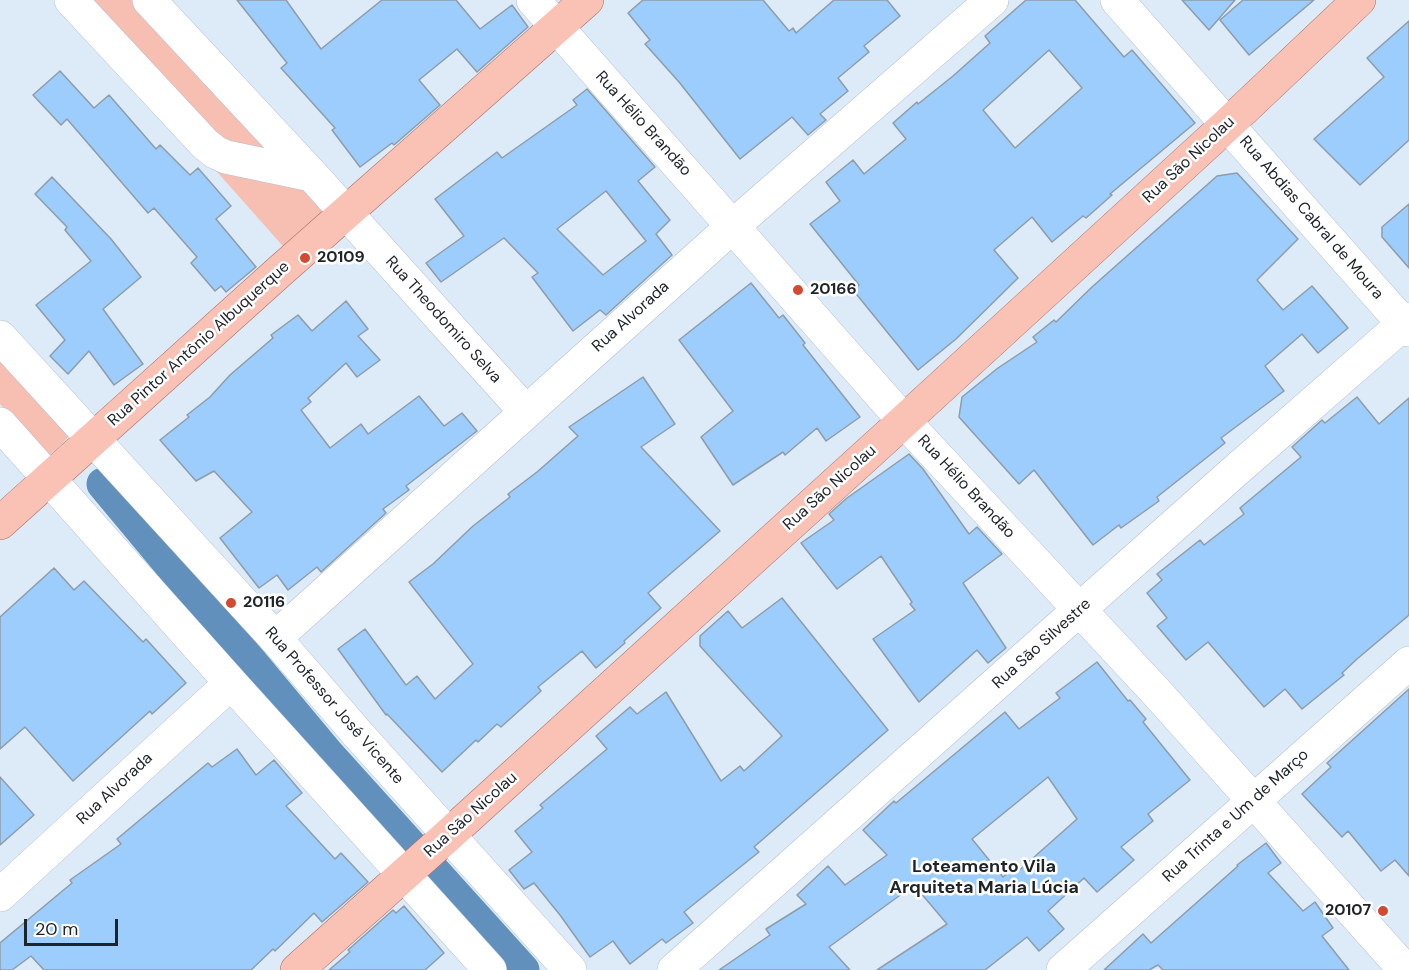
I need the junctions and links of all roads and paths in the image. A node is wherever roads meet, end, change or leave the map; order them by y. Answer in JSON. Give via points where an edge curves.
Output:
{"nodes":[{"id":1,"x":70,"y":0,"type":"edge"},
{"id":2,"x":149,"y":0,"type":"edge"},
{"id":3,"x":533,"y":0,"type":"edge"},
{"id":4,"x":587,"y":0,"type":"edge"},
{"id":5,"x":993,"y":0,"type":"edge"},
{"id":6,"x":1117,"y":0,"type":"edge"},
{"id":7,"x":1359,"y":0,"type":"edge"},
{"id":8,"x":557,"y":27,"type":"junction"},
{"id":9,"x":1228,"y":124,"type":"junction"},
{"id":10,"x":312,"y":175,"type":"junction"},
{"id":11,"x":346,"y":213,"type":"junction"},
{"id":12,"x":733,"y":226,"type":"junction"},
{"id":13,"x":1407,"y":324,"type":"edge"},
{"id":14,"x":0,"y":337,"type":"edge"},
{"id":15,"x":525,"y":411,"type":"junction"},
{"id":16,"x":904,"y":421,"type":"junction"},
{"id":17,"x":0,"y":424,"type":"edge"},
{"id":18,"x":93,"y":439,"type":"junction"},
{"id":19,"x":50,"y":479,"type":"junction"},
{"id":20,"x":0,"y":523,"type":"edge"},
{"id":21,"x":1080,"y":610,"type":"junction"},
{"id":22,"x":274,"y":638,"type":"junction"},
{"id":23,"x":1409,"y":663,"type":"edge"},
{"id":24,"x":231,"y":683,"type":"junction"},
{"id":25,"x":1253,"y":801,"type":"junction"},
{"id":26,"x":446,"y":838,"type":"junction"},
{"id":27,"x":408,"y":870,"type":"junction"},
{"id":28,"x":0,"y":895,"type":"edge"},
{"id":29,"x":297,"y":970,"type":"edge"},
{"id":30,"x":490,"y":970,"type":"edge"},
{"id":31,"x":570,"y":970,"type":"edge"},
{"id":32,"x":674,"y":970,"type":"edge"},
{"id":33,"x":1063,"y":970,"type":"edge"},
{"id":34,"x":1405,"y":970,"type":"edge"}],
"edges":[{"from":1,"to":10,"type":"street","via":[[215,152]]},
{"from":2,"to":10,"type":"street","name":"Rua Theodomiro Selva"},
{"from":3,"to":8,"type":"street","name":"Rua Hélio Brandão"},
{"from":4,"to":8,"type":"main road","name":"Rua Pintor Antônio Albuquerque"},
{"from":5,"to":12,"type":"street","name":"Rua Alvorada"},
{"from":6,"to":9,"type":"street","name":"Rua Abdias Cabral de Moura"},
{"from":7,"to":9,"type":"main road","name":"Rua São Nicolau"},
{"from":8,"to":11,"type":"main road","name":"Rua Pintor Antônio Albuquerque"},
{"from":8,"to":12,"type":"street","name":"Rua Hélio Brandão"},
{"from":9,"to":13,"type":"street","name":"Rua Abdias Cabral de Moura"},
{"from":9,"to":16,"type":"main road","name":"Rua São Nicolau"},
{"from":10,"to":11,"type":"street","name":"Rua Theodomiro Selva"},
{"from":11,"to":15,"type":"street","name":"Rua Theodomiro Selva"},
{"from":11,"to":18,"type":"main road","name":"Rua Pintor Antônio Albuquerque"},
{"from":12,"to":15,"type":"street","name":"Rua Alvorada"},
{"from":12,"to":16,"type":"street","name":"Rua Hélio Brandão"},
{"from":13,"to":21,"type":"street","name":"Rua São Silvestre"},
{"from":14,"to":18,"type":"street","name":"Rua Professor José Vicente"},
{"from":15,"to":22,"type":"street","name":"Rua Alvorada"},
{"from":16,"to":21,"type":"street","name":"Rua Hélio Brandão"},
{"from":16,"to":26,"type":"main road","name":"Rua São Nicolau"},
{"from":17,"to":19,"type":"street"},
{"from":18,"to":19,"type":"main road","name":"Rua Pintor Antônio Albuquerque"},
{"from":18,"to":22,"type":"street","name":"Rua Professor José Vicente"},
{"from":19,"to":20,"type":"main road","name":"Rua Pintor Antônio Albuquerque"},
{"from":19,"to":24,"type":"street"},
{"from":21,"to":25,"type":"street","name":"Rua Hélio Brandão"},
{"from":21,"to":32,"type":"street","name":"Rua São Silvestre"},
{"from":22,"to":26,"type":"street","name":"Rua Professor José Vicente"},
{"from":23,"to":25,"type":"street","name":"Rua Trinta e Um de Março"},
{"from":24,"to":27,"type":"street"},
{"from":24,"to":28,"type":"street","name":"Rua Alvorada"},
{"from":25,"to":33,"type":"street","name":"Rua Trinta e Um de Março"},
{"from":25,"to":34,"type":"street","name":"Rua Hélio Brandão"},
{"from":26,"to":27,"type":"main road","name":"Rua São Nicolau"},
{"from":26,"to":31,"type":"street","name":"Rua Professor José Vicente"},
{"from":27,"to":29,"type":"main road","name":"Rua São Nicolau"},
{"from":27,"to":30,"type":"street"}]}
